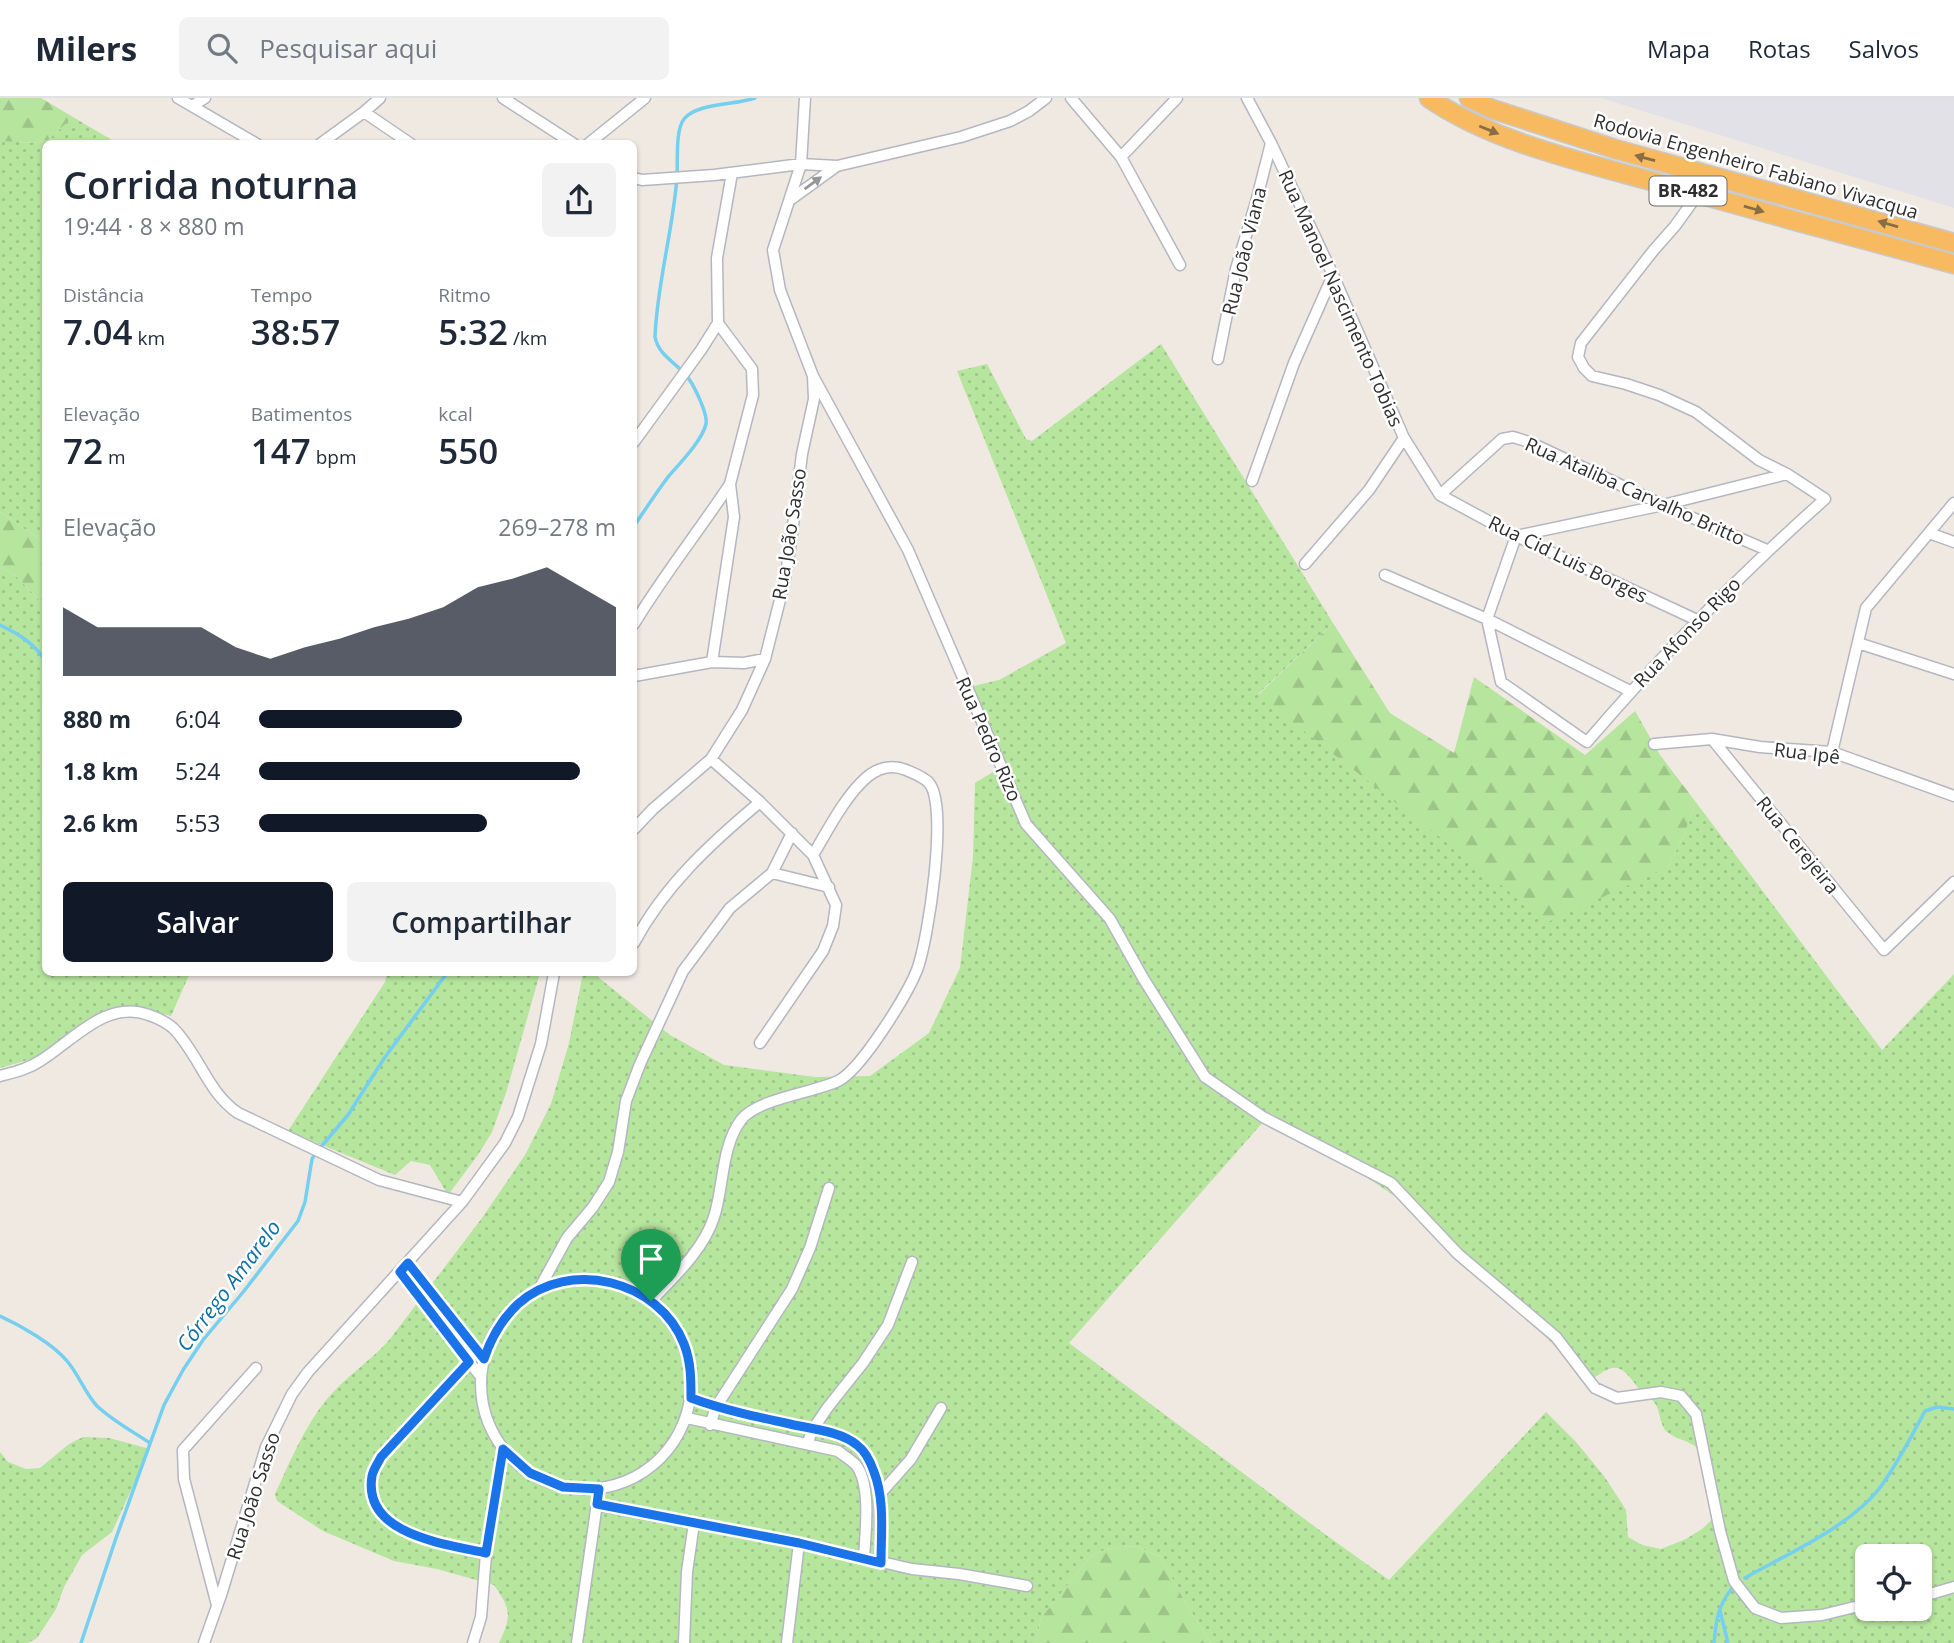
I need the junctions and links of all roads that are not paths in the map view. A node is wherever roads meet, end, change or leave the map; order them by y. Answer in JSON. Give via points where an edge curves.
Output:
{"nodes":[{"id":1,"x":178,"y":98,"type":"edge"},
{"id":2,"x":205,"y":98,"type":"edge"},
{"id":3,"x":380,"y":98,"type":"edge"},
{"id":4,"x":503,"y":98,"type":"edge"},
{"id":5,"x":645,"y":98,"type":"edge"},
{"id":6,"x":805,"y":98,"type":"edge"},
{"id":7,"x":1046,"y":98,"type":"edge"},
{"id":8,"x":1071,"y":98,"type":"edge"},
{"id":9,"x":1177,"y":98,"type":"edge"},
{"id":10,"x":1247,"y":98,"type":"edge"},
{"id":11,"x":1429,"y":98,"type":"edge"},
{"id":12,"x":1469,"y":98,"type":"edge"},
{"id":13,"x":192,"y":106,"type":"junction"},
{"id":14,"x":364,"y":112,"type":"junction"},
{"id":15,"x":250,"y":140,"type":"edge"},
{"id":16,"x":326,"y":140,"type":"edge"},
{"id":17,"x":405,"y":140,"type":"edge"},
{"id":18,"x":568,"y":140,"type":"edge"},
{"id":19,"x":593,"y":140,"type":"edge"},
{"id":20,"x":1271,"y":143,"type":"junction"},
{"id":21,"x":1615,"y":149,"type":"junction"},
{"id":22,"x":1121,"y":158,"type":"junction"},
{"id":23,"x":801,"y":164,"type":"junction"},
{"id":24,"x":837,"y":166,"type":"junction"},
{"id":25,"x":1607,"y":169,"type":"junction"},
{"id":26,"x":732,"y":173,"type":"junction"},
{"id":27,"x":637,"y":179,"type":"edge"},
{"id":28,"x":1698,"y":194,"type":"junction"},
{"id":29,"x":789,"y":200,"type":"junction"},
{"id":30,"x":1834,"y":209,"type":"junction"},
{"id":31,"x":1828,"y":230,"type":"junction"},
{"id":32,"x":1954,"y":243,"type":"edge"},
{"id":33,"x":1954,"y":264,"type":"edge"},
{"id":34,"x":1180,"y":265,"type":"dead end"},
{"id":35,"x":1333,"y":275,"type":"junction"},
{"id":36,"x":718,"y":323,"type":"junction"},
{"id":37,"x":1218,"y":359,"type":"dead end"},
{"id":38,"x":813,"y":376,"type":"junction"},
{"id":39,"x":637,"y":438,"type":"edge"},
{"id":40,"x":1404,"y":438,"type":"junction"},
{"id":41,"x":1787,"y":474,"type":"junction"},
{"id":42,"x":1252,"y":481,"type":"dead end"},
{"id":43,"x":730,"y":484,"type":"junction"},
{"id":44,"x":1440,"y":495,"type":"junction"},
{"id":45,"x":1954,"y":503,"type":"edge"},
{"id":46,"x":1663,"y":505,"type":"junction"},
{"id":47,"x":1929,"y":533,"type":"junction"},
{"id":48,"x":1516,"y":536,"type":"junction"},
{"id":49,"x":1954,"y":542,"type":"edge"},
{"id":50,"x":1767,"y":550,"type":"junction"},
{"id":51,"x":1305,"y":564,"type":"dead end"},
{"id":52,"x":1385,"y":575,"type":"dead end"},
{"id":53,"x":637,"y":619,"type":"edge"},
{"id":54,"x":1487,"y":619,"type":"junction"},
{"id":55,"x":1697,"y":620,"type":"junction"},
{"id":56,"x":1858,"y":643,"type":"junction"},
{"id":57,"x":765,"y":659,"type":"junction"},
{"id":58,"x":712,"y":662,"type":"junction"},
{"id":59,"x":1954,"y":674,"type":"edge"},
{"id":60,"x":637,"y":675,"type":"edge"},
{"id":61,"x":1630,"y":691,"type":"junction"},
{"id":62,"x":1712,"y":739,"type":"junction"},
{"id":63,"x":1654,"y":744,"type":"dead end"},
{"id":64,"x":1832,"y":752,"type":"junction"},
{"id":65,"x":711,"y":759,"type":"junction"},
{"id":66,"x":1954,"y":796,"type":"edge"},
{"id":67,"x":760,"y":802,"type":"junction"},
{"id":68,"x":637,"y":826,"type":"edge"},
{"id":69,"x":792,"y":833,"type":"junction"},
{"id":70,"x":813,"y":855,"type":"junction"},
{"id":71,"x":772,"y":873,"type":"junction"},
{"id":72,"x":1954,"y":882,"type":"edge"},
{"id":73,"x":829,"y":887,"type":"junction"},
{"id":74,"x":637,"y":937,"type":"edge"},
{"id":75,"x":553,"y":976,"type":"edge"},
{"id":76,"x":760,"y":1043,"type":"dead end"},
{"id":77,"x":0,"y":1076,"type":"edge"},
{"id":78,"x":829,"y":1188,"type":"dead end"},
{"id":79,"x":462,"y":1202,"type":"junction"},
{"id":80,"x":912,"y":1262,"type":"dead end"},
{"id":81,"x":408,"y":1263,"type":"junction"},
{"id":82,"x":400,"y":1272,"type":"junction"},
{"id":83,"x":538,"y":1291,"type":"junction"},
{"id":84,"x":651,"y":1301,"type":"junction"},
{"id":85,"x":480,"y":1354,"type":"junction"},
{"id":86,"x":469,"y":1362,"type":"junction"},
{"id":87,"x":256,"y":1368,"type":"dead end"},
{"id":88,"x":481,"y":1377,"type":"junction"},
{"id":89,"x":691,"y":1398,"type":"junction"},
{"id":90,"x":716,"y":1407,"type":"junction"},
{"id":91,"x":942,"y":1408,"type":"dead end"},
{"id":92,"x":687,"y":1418,"type":"junction"},
{"id":93,"x":710,"y":1424,"type":"junction"},
{"id":94,"x":813,"y":1429,"type":"junction"},
{"id":95,"x":807,"y":1444,"type":"junction"},
{"id":96,"x":503,"y":1449,"type":"junction"},
{"id":97,"x":599,"y":1489,"type":"junction"},
{"id":98,"x":880,"y":1494,"type":"junction"},
{"id":99,"x":597,"y":1504,"type":"junction"},
{"id":100,"x":694,"y":1523,"type":"junction"},
{"id":101,"x":799,"y":1543,"type":"junction"},
{"id":102,"x":486,"y":1553,"type":"junction"},
{"id":103,"x":864,"y":1559,"type":"junction"},
{"id":104,"x":881,"y":1563,"type":"junction"},
{"id":105,"x":1027,"y":1586,"type":"dead end"},
{"id":106,"x":1954,"y":1587,"type":"edge"},
{"id":107,"x":1932,"y":1593,"type":"edge"},
{"id":108,"x":217,"y":1606,"type":"junction"},
{"id":109,"x":1855,"y":1607,"type":"edge"},
{"id":110,"x":204,"y":1643,"type":"edge"},
{"id":111,"x":473,"y":1643,"type":"edge"},
{"id":112,"x":577,"y":1643,"type":"edge"},
{"id":113,"x":684,"y":1643,"type":"edge"},
{"id":114,"x":787,"y":1643,"type":"edge"}],
"edges":[{"from":1,"to":13,"type":"street"},
{"from":2,"to":13,"type":"street"},
{"from":3,"to":14,"type":"street"},
{"from":4,"to":18,"type":"street"},
{"from":5,"to":19,"type":"street"},
{"from":6,"to":23,"type":"street","name":"Rua João Sasso"},
{"from":7,"to":24,"type":"street","via":[[1010,121],[961,137]]},
{"from":8,"to":22,"type":"street"},
{"from":9,"to":22,"type":"street"},
{"from":10,"to":20,"type":"street","name":"Rua Manoel Nascimento Tobias"},
{"from":11,"to":25,"type":"highway","number":"BR-482","one_way":true,"via":[[1486,129]]},
{"from":12,"to":21,"type":"highway","name":"Rodovia Engenheiro Fabiano Vivacqua","number":"BR-482"},
{"from":13,"to":15,"type":"street"},
{"from":14,"to":16,"type":"street"},
{"from":14,"to":17,"type":"street"},
{"from":20,"to":35,"type":"street","name":"Rua Manoel Nascimento Tobias"},
{"from":20,"to":37,"type":"street","name":"Rua João Viana","via":[[1236,269]]},
{"from":21,"to":25,"type":"highway"},
{"from":30,"to":21,"type":"highway","name":"Rodovia Engenheiro Fabiano Vivacqua","number":"BR-482","one_way":true},
{"from":22,"to":34,"type":"street"},
{"from":23,"to":24,"type":"street"},
{"from":23,"to":26,"type":"street"},
{"from":23,"to":29,"type":"street","name":"Rua João Sasso"},
{"from":29,"to":24,"type":"street","one_way":true},
{"from":25,"to":28,"type":"highway","number":"BR-482"},
{"from":26,"to":27,"type":"street"},
{"from":26,"to":36,"type":"street","via":[[717,258]]},
{"from":28,"to":31,"type":"highway","number":"BR-482","one_way":true},
{"from":28,"to":41,"type":"street","via":[[1581,343],[1578,357],[1591,376],[1659,395],[1696,412],[1759,460]]},
{"from":29,"to":38,"type":"street","name":"Rua João Sasso","via":[[773,250],[780,290]]},
{"from":30,"to":31,"type":"highway"},
{"from":32,"to":30,"type":"highway","name":"Rodovia Engenheiro Fabiano Vivacqua","number":"BR-482","one_way":true},
{"from":31,"to":33,"type":"highway","number":"BR-482"},
{"from":35,"to":40,"type":"street","name":"Rua Manoel Nascimento Tobias"},
{"from":35,"to":42,"type":"street","via":[[1294,363]]},
{"from":36,"to":39,"type":"street"},
{"from":36,"to":43,"type":"street","via":[[752,369],[753,395]]},
{"from":38,"to":57,"type":"street","name":"Rua João Sasso","via":[[814,399],[790,549]]},
{"from":38,"to":109,"type":"street","name":"Rua Pedro Rizo","via":[[908,550],[1026,824],[1110,919],[1205,1077],[1263,1117],[1391,1183],[1458,1254],[1556,1337],[1595,1388],[1617,1398],[1661,1392],[1681,1396],[1696,1414],[1734,1581],[1755,1608],[1781,1618]]},
{"from":40,"to":44,"type":"street","name":"Rua Manoel Nascimento Tobias"},
{"from":40,"to":51,"type":"street","via":[[1369,490]]},
{"from":41,"to":46,"type":"street"},
{"from":41,"to":50,"type":"street","name":"Rua Afonso Rigo","via":[[1825,499]]},
{"from":43,"to":53,"type":"street"},
{"from":43,"to":58,"type":"street","via":[[734,517]]},
{"from":44,"to":46,"type":"street","name":"Rua Ataliba Carvalho Britto","via":[[1502,439],[1513,437]]},
{"from":44,"to":48,"type":"street","name":"Rua Cid Luis Borges"},
{"from":45,"to":47,"type":"street"},
{"from":46,"to":48,"type":"street"},
{"from":46,"to":50,"type":"street","name":"Rua Ataliba Carvalho Britto"},
{"from":47,"to":49,"type":"street"},
{"from":47,"to":56,"type":"street","via":[[1866,608]]},
{"from":48,"to":54,"type":"street"},
{"from":48,"to":55,"type":"street","name":"Rua Cid Luis Borges"},
{"from":50,"to":55,"type":"street","name":"Rua Afonso Rigo"},
{"from":52,"to":54,"type":"street"},
{"from":54,"to":61,"type":"street"},
{"from":54,"to":61,"type":"street","name":"Rua Afonso Rigo","via":[[1501,682],[1587,742]]},
{"from":55,"to":61,"type":"street","name":"Rua Afonso Rigo"},
{"from":56,"to":59,"type":"street"},
{"from":56,"to":64,"type":"street"},
{"from":57,"to":58,"type":"street"},
{"from":57,"to":65,"type":"street","name":"Rua João Sasso","via":[[742,710]]},
{"from":58,"to":60,"type":"street"},
{"from":62,"to":63,"type":"street","name":"Rua Ipê"},
{"from":62,"to":64,"type":"street","name":"Rua Ipê"},
{"from":62,"to":72,"type":"street","name":"Rua Cerejeira","via":[[1884,950]]},
{"from":64,"to":66,"type":"street","name":"Rua Ipê"},
{"from":65,"to":67,"type":"street"},
{"from":65,"to":68,"type":"street","name":"Rua João Sasso"},
{"from":67,"to":69,"type":"street"},
{"from":67,"to":74,"type":"street","via":[[689,866]]},
{"from":69,"to":70,"type":"street"},
{"from":69,"to":71,"type":"street"},
{"from":70,"to":73,"type":"street"},
{"from":70,"to":84,"type":"street","via":[[853,791],[869,775],[884,767],[901,768],[929,782],[936,797],[937,840],[917,970],[873,1045],[840,1081],[754,1109],[742,1119],[727,1153],[714,1220]]},
{"from":71,"to":73,"type":"street"},
{"from":71,"to":83,"type":"street","via":[[730,908],[683,971],[626,1101],[609,1182],[567,1238]]},
{"from":73,"to":76,"type":"street","via":[[836,905],[823,951]]},
{"from":75,"to":79,"type":"street","name":"Rua João Sasso","via":[[541,1044],[518,1117],[506,1143]]},
{"from":77,"to":79,"type":"street","via":[[25,1070],[104,1017],[137,1011],[171,1026],[216,1094],[238,1113],[379,1180]]},
{"from":78,"to":90,"type":"street","via":[[792,1289]]},
{"from":79,"to":81,"type":"street","name":"Rua João Sasso"},
{"from":80,"to":94,"type":"street","via":[[888,1325]]},
{"from":81,"to":82,"type":"street","name":"Rua João Sasso"},
{"from":81,"to":85,"type":"street"},
{"from":82,"to":86,"type":"street"},
{"from":82,"to":108,"type":"street","name":"Rua João Sasso","via":[[308,1372],[282,1411],[266,1447]]},
{"from":83,"to":84,"type":"street","via":[[566,1281],[596,1279],[625,1286]]},
{"from":83,"to":85,"type":"street","via":[[503,1319]]},
{"from":84,"to":89,"type":"street","via":[[670,1320],[684,1344],[691,1370]]},
{"from":85,"to":86,"type":"street"},
{"from":85,"to":88,"type":"street"},
{"from":86,"to":88,"type":"street"},
{"from":86,"to":102,"type":"street","via":[[381,1457],[372,1475],[372,1498],[385,1518],[412,1535]]},
{"from":87,"to":108,"type":"street","via":[[183,1450],[184,1479]]},
{"from":88,"to":96,"type":"street","via":[[482,1402]]},
{"from":89,"to":90,"type":"street"},
{"from":89,"to":92,"type":"street"},
{"from":90,"to":93,"type":"street"},
{"from":90,"to":94,"type":"street"},
{"from":91,"to":98,"type":"street","via":[[911,1459]]},
{"from":92,"to":93,"type":"street"},
{"from":92,"to":97,"type":"street","via":[[673,1444],[653,1466],[628,1481]]},
{"from":93,"to":95,"type":"street"},
{"from":94,"to":95,"type":"street"},
{"from":94,"to":98,"type":"street","via":[[856,1444],[871,1465]]},
{"from":95,"to":103,"type":"street","via":[[838,1451],[862,1476],[866,1496]]},
{"from":96,"to":97,"type":"street","via":[[530,1473],[563,1487]]},
{"from":96,"to":102,"type":"street"},
{"from":97,"to":99,"type":"street"},
{"from":98,"to":104,"type":"street"},
{"from":99,"to":100,"type":"street"},
{"from":99,"to":112,"type":"street"},
{"from":100,"to":101,"type":"street"},
{"from":100,"to":113,"type":"street"},
{"from":101,"to":103,"type":"street"},
{"from":101,"to":114,"type":"street"},
{"from":102,"to":111,"type":"street","via":[[481,1617]]},
{"from":103,"to":104,"type":"street"},
{"from":104,"to":105,"type":"street"},
{"from":106,"to":107,"type":"street"},
{"from":108,"to":110,"type":"street","name":"Rua João Sasso"}]}
